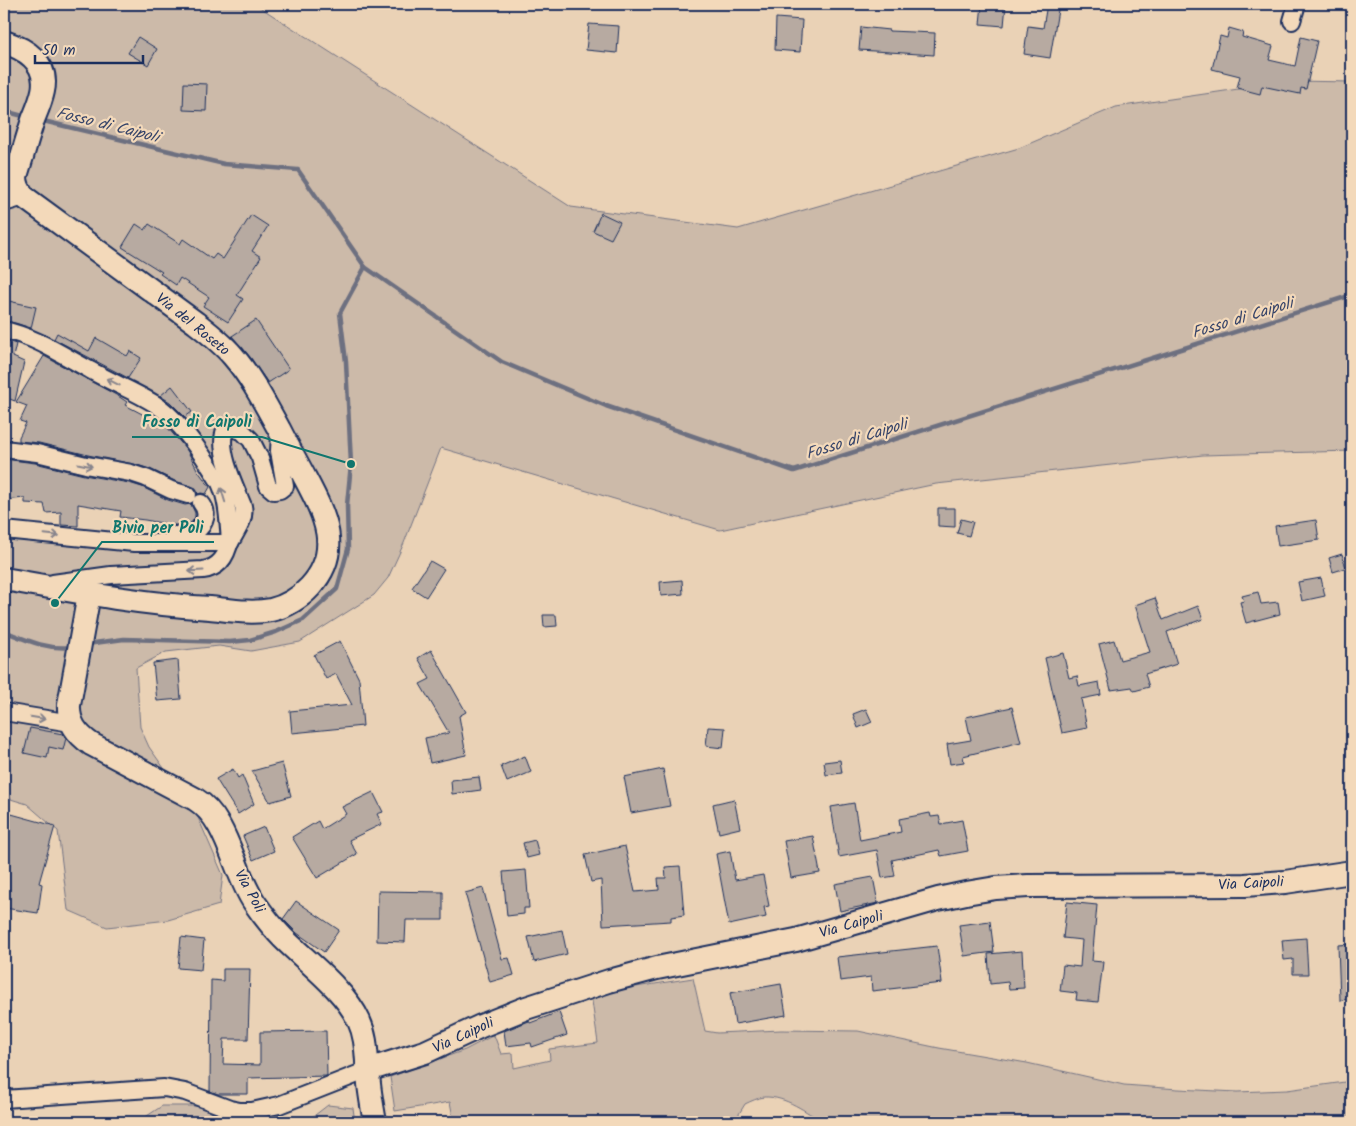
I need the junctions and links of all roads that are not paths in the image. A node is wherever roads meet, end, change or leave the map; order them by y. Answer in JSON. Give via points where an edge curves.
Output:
{"nodes":[{"id":1,"x":1297,"y":4,"type":"edge"},
{"id":2,"x":1292,"y":21,"type":"dead end"},
{"id":3,"x":4,"y":42,"type":"edge"},
{"id":4,"x":14,"y":200,"type":"edge"},
{"id":5,"x":4,"y":330,"type":"edge"},
{"id":6,"x":280,"y":432,"type":"junction"},
{"id":7,"x":4,"y":449,"type":"edge"},
{"id":8,"x":4,"y":530,"type":"edge"},
{"id":9,"x":134,"y":543,"type":"junction"},
{"id":10,"x":230,"y":543,"type":"junction"},
{"id":11,"x":4,"y":580,"type":"edge"},
{"id":12,"x":39,"y":585,"type":"junction"},
{"id":13,"x":89,"y":594,"type":"junction"},
{"id":14,"x":4,"y":712,"type":"edge"},
{"id":15,"x":70,"y":714,"type":"junction"},
{"id":16,"x":1352,"y":872,"type":"edge"},
{"id":17,"x":368,"y":1070,"type":"junction"},
{"id":18,"x":4,"y":1099,"type":"edge"},
{"id":19,"x":375,"y":1122,"type":"edge"}],
"edges":[{"from":1,"to":2,"type":"street"},
{"from":3,"to":4,"type":"street","via":[[25,50],[43,73],[44,89],[16,176],[19,190]]},
{"from":4,"to":6,"type":"street","name":"Via del Roseto","via":[[215,338],[245,371]]},
{"from":10,"to":5,"type":"street","one_way":true,"via":[[227,506],[220,483],[194,444],[169,416],[156,404],[59,351]]},
{"from":6,"to":10,"type":"street","via":[[279,451],[285,486],[274,491],[268,486],[251,440],[231,428],[224,433],[224,453],[244,512]]},
{"from":6,"to":13,"type":"street","name":"Via del Roseto","via":[[316,500],[329,539],[327,558],[320,575],[304,592],[280,607],[260,611],[184,606]]},
{"from":7,"to":9,"type":"street","one_way":true,"via":[[130,473],[195,499],[205,510],[205,519],[193,533],[145,534],[137,537]]},
{"from":8,"to":9,"type":"street","one_way":true},
{"from":9,"to":10,"type":"street"},
{"from":10,"to":12,"type":"street","one_way":true,"via":[[223,560],[208,570],[112,575]]},
{"from":11,"to":12,"type":"street","name":"Via del Roseto"},
{"from":12,"to":13,"type":"street","name":"Via del Roseto"},
{"from":13,"to":15,"type":"street"},
{"from":14,"to":15,"type":"street","one_way":true},
{"from":15,"to":17,"type":"street","name":"Via Poli","via":[[80,735],[92,744],[195,798],[208,810],[225,839],[244,886],[263,916],[354,1012],[365,1037]]},
{"from":16,"to":17,"type":"street","name":"Via Caipoli","via":[[1260,884],[1028,886],[966,892],[796,940],[657,968],[592,986],[512,1013],[425,1052]]},
{"from":17,"to":18,"type":"street","via":[[279,1105],[252,1112],[230,1110],[188,1093],[164,1088]]},
{"from":17,"to":19,"type":"street","name":"Via Poli"}]}
